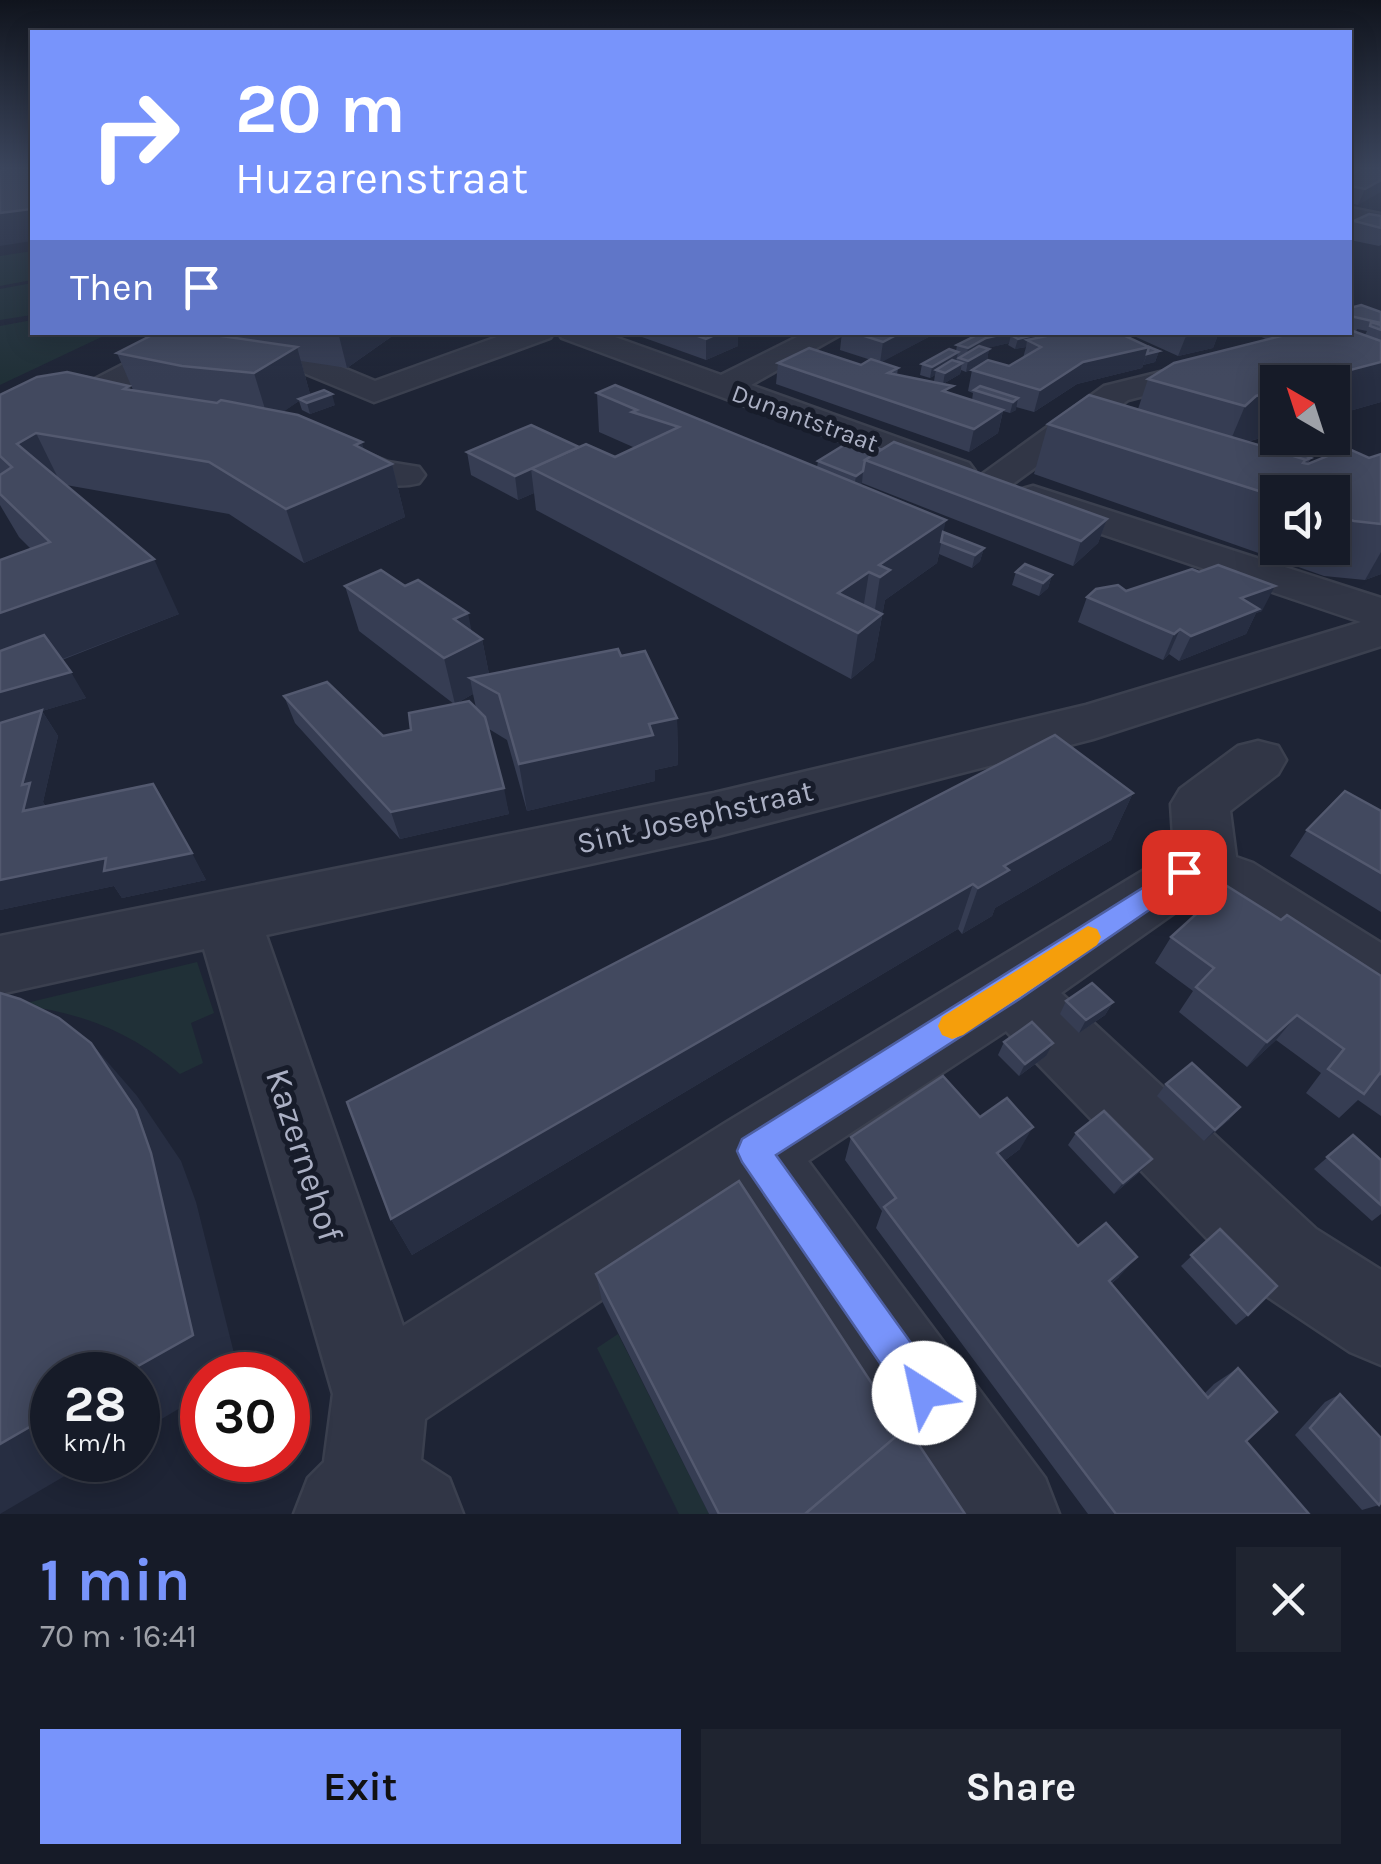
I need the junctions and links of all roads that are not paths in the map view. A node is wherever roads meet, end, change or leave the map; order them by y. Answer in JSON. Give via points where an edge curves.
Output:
{"nodes":[{"id":1,"x":202,"y":335,"type":"edge"},
{"id":2,"x":209,"y":335,"type":"edge"},
{"id":3,"x":532,"y":335,"type":"edge"},
{"id":4,"x":580,"y":335,"type":"edge"},
{"id":5,"x":825,"y":335,"type":"edge"},
{"id":6,"x":1254,"y":357,"type":"edge"},
{"id":7,"x":721,"y":388,"type":"junction"},
{"id":8,"x":67,"y":406,"type":"junction"},
{"id":9,"x":119,"y":416,"type":"edge"},
{"id":10,"x":1064,"y":429,"type":"junction"},
{"id":11,"x":0,"y":442,"type":"edge"},
{"id":12,"x":299,"y":443,"type":"edge"},
{"id":13,"x":1116,"y":445,"type":"edge"},
{"id":14,"x":406,"y":474,"type":"dead end"},
{"id":15,"x":989,"y":483,"type":"junction"},
{"id":16,"x":1381,"y":613,"type":"edge"},
{"id":17,"x":1381,"y":631,"type":"edge"},
{"id":18,"x":1258,"y":760,"type":"dead end"},
{"id":19,"x":1195,"y":875,"type":"junction"},
{"id":20,"x":227,"y":916,"type":"junction"},
{"id":21,"x":0,"y":965,"type":"edge"},
{"id":22,"x":1381,"y":979,"type":"edge"},
{"id":23,"x":1010,"y":990,"type":"junction"},
{"id":24,"x":753,"y":1151,"type":"junction"},
{"id":25,"x":1381,"y":1321,"type":"edge"},
{"id":26,"x":377,"y":1476,"type":"edge"},
{"id":27,"x":1009,"y":1514,"type":"edge"}],
"edges":[{"from":1,"to":8,"type":"street"},
{"from":2,"to":3,"type":"street","via":[[264,346],[374,392]]},
{"from":4,"to":7,"type":"street","name":"Dunantstraat"},
{"from":5,"to":7,"type":"street"},
{"from":6,"to":10,"type":"street","via":[[1116,393]]},
{"from":7,"to":15,"type":"street","name":"Dunantstraat"},
{"from":8,"to":9,"type":"street"},
{"from":8,"to":11,"type":"street"},
{"from":10,"to":13,"type":"street"},
{"from":10,"to":15,"type":"street"},
{"from":12,"to":14,"type":"street","via":[[336,449],[380,473]]},
{"from":15,"to":16,"type":"street","name":"Dunantstraat"},
{"from":17,"to":20,"type":"street","name":"Sint Josephstraat","via":[[1093,721],[714,816]]},
{"from":18,"to":19,"type":"street","via":[[1200,804]]},
{"from":19,"to":22,"type":"street","via":[[1231,880]]},
{"from":19,"to":23,"type":"street","name":"Kazernehof"},
{"from":20,"to":21,"type":"street","name":"Sint Josephstraat"},
{"from":20,"to":26,"type":"street","name":"Kazernehof"},
{"from":23,"to":24,"type":"street","name":"Kazernehof"},
{"from":23,"to":25,"type":"street","via":[[1286,1259]]},
{"from":24,"to":26,"type":"street","name":"Kazernehof"},
{"from":24,"to":27,"type":"street"}]}
